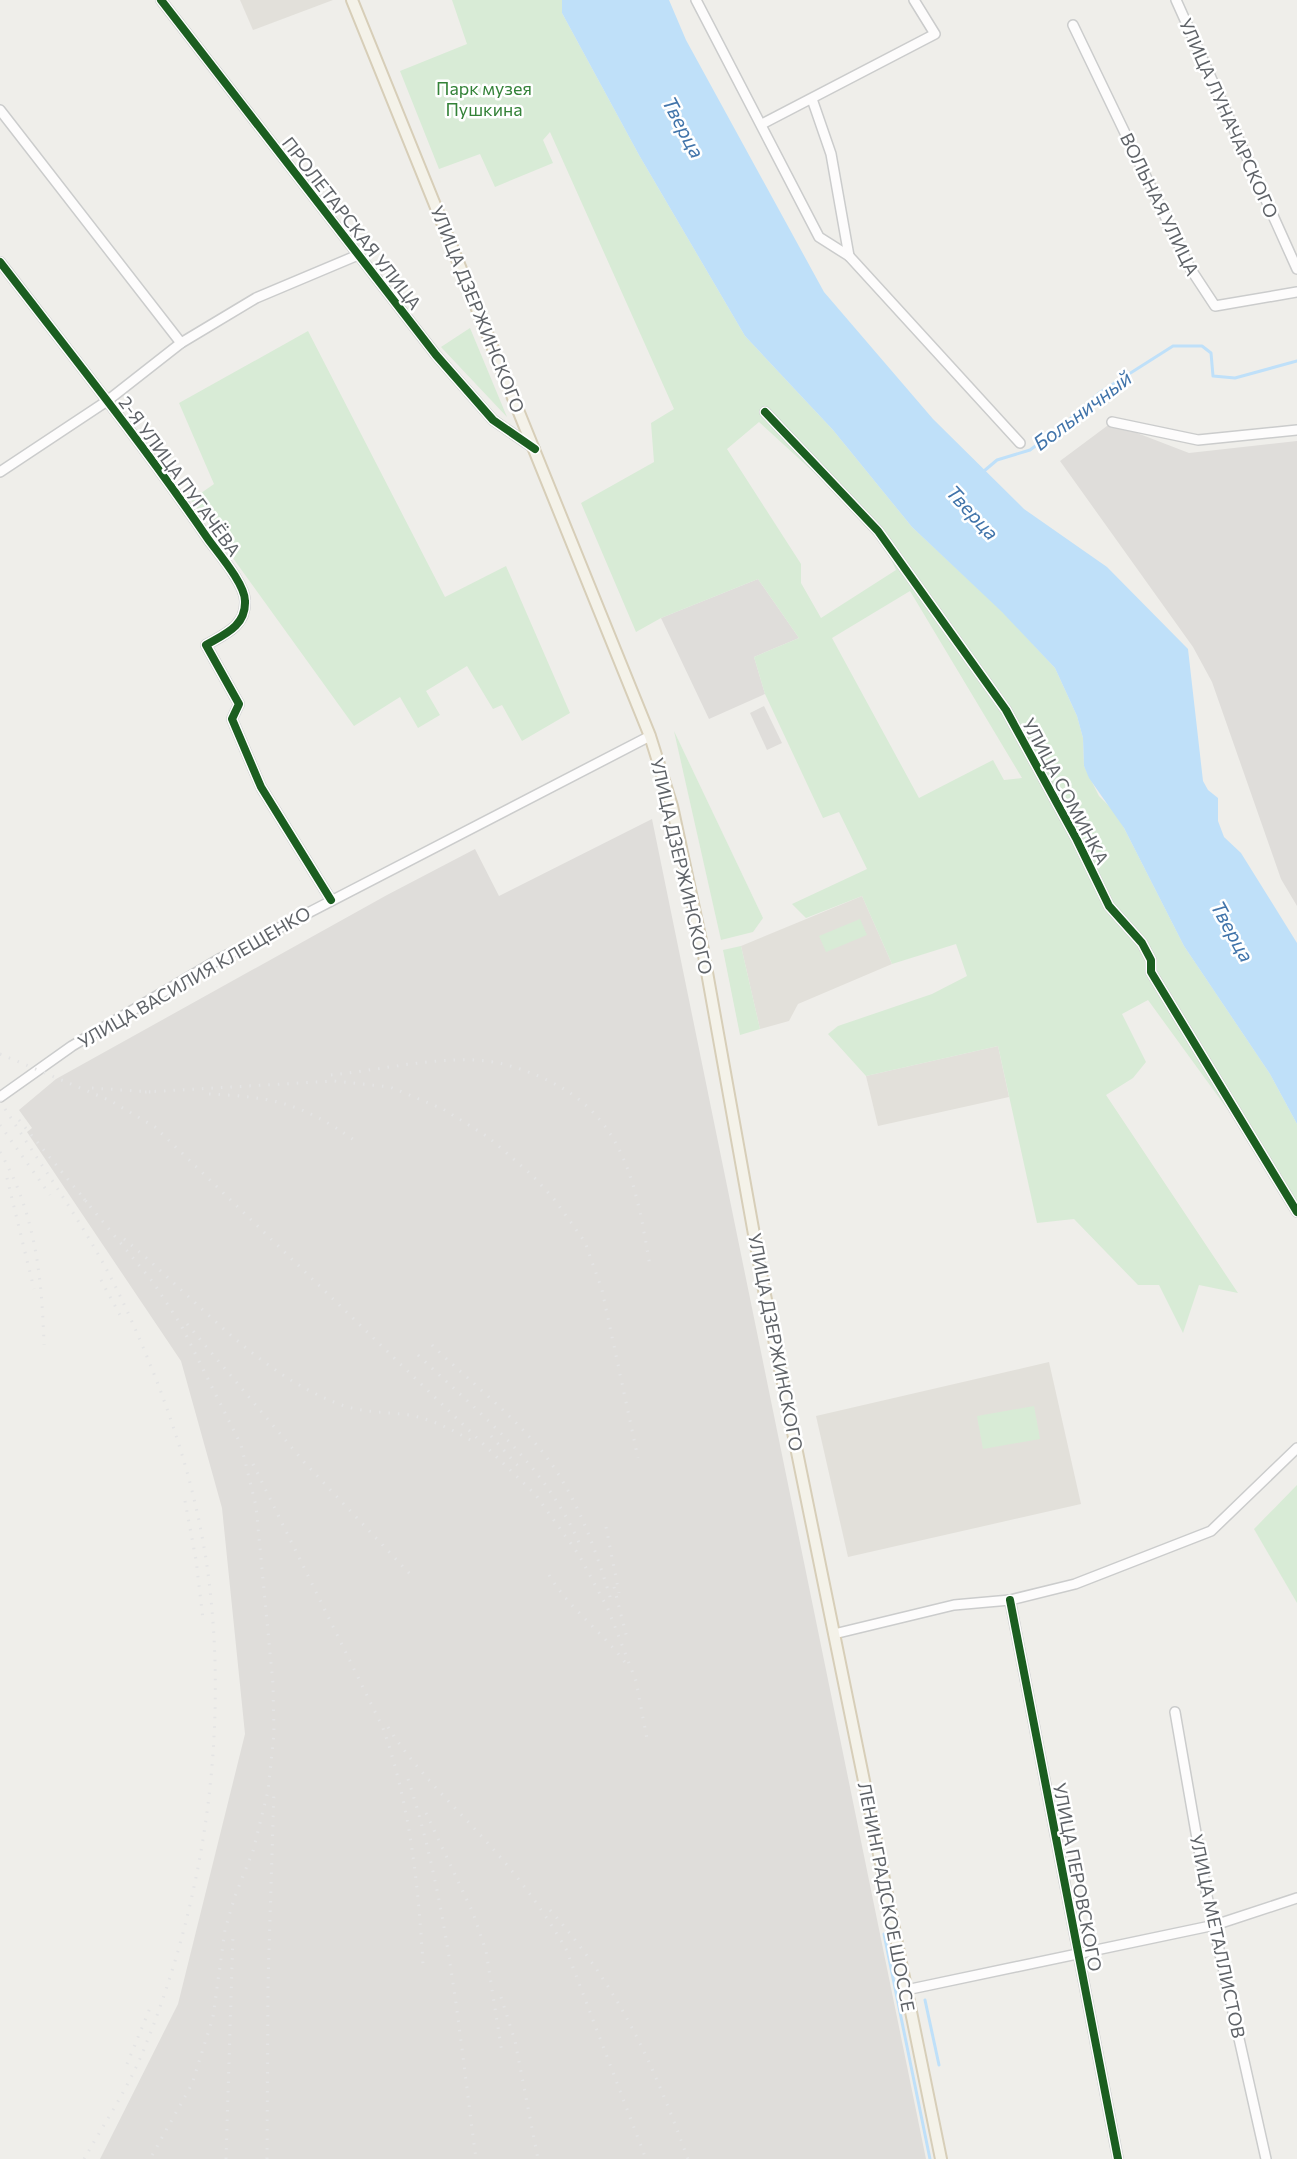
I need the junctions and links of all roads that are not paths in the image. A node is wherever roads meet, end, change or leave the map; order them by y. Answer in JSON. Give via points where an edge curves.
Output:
{"nodes":[{"id":1,"x":161,"y":0,"type":"edge"},
{"id":2,"x":352,"y":0,"type":"edge"},
{"id":3,"x":696,"y":0,"type":"edge"},
{"id":4,"x":914,"y":0,"type":"edge"},
{"id":5,"x":1176,"y":0,"type":"edge"},
{"id":6,"x":1073,"y":25,"type":"dead end"},
{"id":7,"x":812,"y":99,"type":"junction"},
{"id":8,"x":0,"y":111,"type":"edge"},
{"id":9,"x":762,"y":124,"type":"junction"},
{"id":10,"x":358,"y":255,"type":"junction"},
{"id":11,"x":849,"y":256,"type":"junction"},
{"id":12,"x":0,"y":262,"type":"edge"},
{"id":13,"x":1297,"y":269,"type":"edge"},
{"id":14,"x":1297,"y":292,"type":"edge"},
{"id":15,"x":181,"y":343,"type":"junction"},
{"id":16,"x":106,"y":400,"type":"junction"},
{"id":17,"x":765,"y":412,"type":"dead end"},
{"id":18,"x":1112,"y":422,"type":"dead end"},
{"id":19,"x":1297,"y":430,"type":"edge"},
{"id":20,"x":1020,"y":443,"type":"dead end"},
{"id":21,"x":535,"y":449,"type":"junction"},
{"id":22,"x":0,"y":472,"type":"edge"},
{"id":23,"x":650,"y":736,"type":"junction"},
{"id":24,"x":331,"y":900,"type":"junction"},
{"id":25,"x":0,"y":1097,"type":"edge"},
{"id":26,"x":1297,"y":1212,"type":"edge"},
{"id":27,"x":1297,"y":1448,"type":"edge"},
{"id":28,"x":1010,"y":1600,"type":"junction"},
{"id":29,"x":834,"y":1634,"type":"junction"},
{"id":30,"x":1175,"y":1712,"type":"dead end"},
{"id":31,"x":1297,"y":1898,"type":"edge"},
{"id":32,"x":1215,"y":1925,"type":"junction"},
{"id":33,"x":1077,"y":1953,"type":"junction"},
{"id":34,"x":906,"y":1990,"type":"junction"},
{"id":35,"x":941,"y":2159,"type":"edge"},
{"id":36,"x":1118,"y":2159,"type":"edge"},
{"id":37,"x":1266,"y":2159,"type":"edge"}],
"edges":[{"from":1,"to":10,"type":"street","name":"ПРОЛЕТАРСКАЯ УЛИЦА"},
{"from":2,"to":21,"type":"main road","name":"УЛИЦА ДЗЕРЖИНСКОГО"},
{"from":3,"to":9,"type":"street"},
{"from":4,"to":7,"type":"street","via":[[935,33]]},
{"from":5,"to":13,"type":"street","name":"УЛИЦА ЛУНАЧАРСКОГО"},
{"from":6,"to":14,"type":"street","name":"ВОЛЬНАЯ УЛИЦА","via":[[1190,268],[1215,306]]},
{"from":7,"to":9,"type":"street"},
{"from":7,"to":11,"type":"street","via":[[831,154]]},
{"from":8,"to":15,"type":"street"},
{"from":9,"to":11,"type":"street","via":[[819,237]]},
{"from":10,"to":15,"type":"street","via":[[256,298]]},
{"from":10,"to":21,"type":"street","name":"ПРОЛЕТАРСКАЯ УЛИЦА","via":[[484,411],[503,429]]},
{"from":11,"to":20,"type":"street"},
{"from":12,"to":16,"type":"street","name":"2-Я УЛИЦА ПУГАЧЁВА"},
{"from":15,"to":16,"type":"street"},
{"from":16,"to":22,"type":"street"},
{"from":16,"to":24,"type":"street","name":"2-Я УЛИЦА ПУГАЧЁВА","via":[[236,578],[245,598],[243,618],[232,630],[206,645],[239,704],[232,719],[261,787]]},
{"from":17,"to":26,"type":"street","name":"УЛИЦА СОМИНКА","via":[[878,531],[1006,710],[1109,906],[1142,943],[1151,972]]},
{"from":18,"to":19,"type":"street","via":[[1198,440]]},
{"from":21,"to":23,"type":"main road","name":"УЛИЦА ДЗЕРЖИНСКОГО"},
{"from":23,"to":24,"type":"street","name":"УЛИЦА ВАСИЛИЯ КЛЕЩЕНКО"},
{"from":23,"to":29,"type":"main road","name":"УЛИЦА ДЗЕРЖИНСКОГО","via":[[672,806],[703,950],[764,1290]]},
{"from":24,"to":25,"type":"street","name":"УЛИЦА ВАСИЛИЯ КЛЕЩЕНКО","via":[[121,1016]]},
{"from":27,"to":28,"type":"street","via":[[1211,1531],[1075,1584]]},
{"from":28,"to":29,"type":"street","via":[[954,1605]]},
{"from":28,"to":33,"type":"street","name":"УЛИЦА ПЕРОВСКОГО"},
{"from":29,"to":34,"type":"main road","name":"ЛЕНИНГРАДСКОЕ ШОССЕ"},
{"from":30,"to":32,"type":"street","name":"УЛИЦА МЕТАЛЛИСТОВ"},
{"from":31,"to":32,"type":"street"},
{"from":32,"to":33,"type":"street"},
{"from":32,"to":37,"type":"street","name":"УЛИЦА МЕТАЛЛИСТОВ"},
{"from":33,"to":34,"type":"street"},
{"from":33,"to":36,"type":"street","name":"УЛИЦА ПЕРОВСКОГО"},
{"from":34,"to":35,"type":"main road","name":"ЛЕНИНГРАДСКОЕ ШОССЕ"}]}
